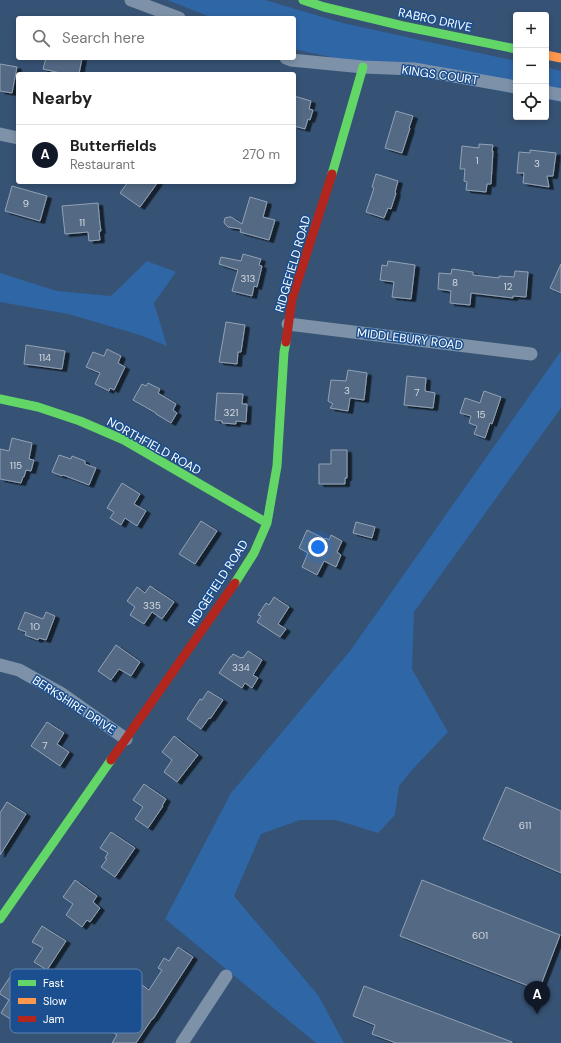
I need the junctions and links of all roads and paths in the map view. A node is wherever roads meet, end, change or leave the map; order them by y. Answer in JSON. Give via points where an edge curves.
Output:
{"nodes":[{"id":1,"x":131,"y":0,"type":"edge"},
{"id":2,"x":303,"y":0,"type":"edge"},
{"id":3,"x":174,"y":16,"type":"edge"},
{"id":4,"x":513,"y":48,"type":"edge"},
{"id":5,"x":549,"y":56,"type":"edge"},
{"id":6,"x":561,"y":58,"type":"edge"},
{"id":7,"x":291,"y":60,"type":"edge"},
{"id":8,"x":363,"y":67,"type":"junction"},
{"id":9,"x":513,"y":86,"type":"edge"},
{"id":10,"x":549,"y":93,"type":"edge"},
{"id":11,"x":561,"y":95,"type":"edge"},
{"id":12,"x":0,"y":134,"type":"edge"},
{"id":13,"x":16,"y":138,"type":"edge"},
{"id":14,"x":288,"y":324,"type":"junction"},
{"id":15,"x":531,"y":354,"type":"dead end"},
{"id":16,"x":0,"y":399,"type":"edge"},
{"id":17,"x":267,"y":524,"type":"junction"},
{"id":18,"x":0,"y":665,"type":"edge"},
{"id":19,"x":126,"y":739,"type":"junction"},
{"id":20,"x":0,"y":919,"type":"edge"},
{"id":21,"x":226,"y":976,"type":"dead end"},
{"id":22,"x":182,"y":1043,"type":"edge"}],
"edges":[{"from":1,"to":3,"type":"street"},
{"from":2,"to":4,"type":"street","name":"RABRO DRIVE","via":[[403,26]]},
{"from":5,"to":6,"type":"street"},
{"from":7,"to":8,"type":"street","name":"KINGS COURT"},
{"from":8,"to":9,"type":"street","name":"KINGS COURT","via":[[414,69]]},
{"from":8,"to":14,"type":"street","name":"RIDGEFIELD ROAD","via":[[292,299]]},
{"from":10,"to":11,"type":"street"},
{"from":12,"to":13,"type":"street"},
{"from":14,"to":15,"type":"street","name":"MIDDLEBURY ROAD"},
{"from":14,"to":17,"type":"street","name":"RIDGEFIELD ROAD","via":[[277,466]]},
{"from":16,"to":17,"type":"street","name":"NORTHFIELD ROAD","via":[[38,407],[124,440]]},
{"from":17,"to":19,"type":"street","name":"RIDGEFIELD ROAD","via":[[254,553],[239,577]]},
{"from":18,"to":19,"type":"street","name":"BERKSHIRE DRIVE","via":[[19,670],[62,694]]},
{"from":19,"to":20,"type":"street","name":"RIDGEFIELD ROAD"},
{"from":21,"to":22,"type":"street"}]}
